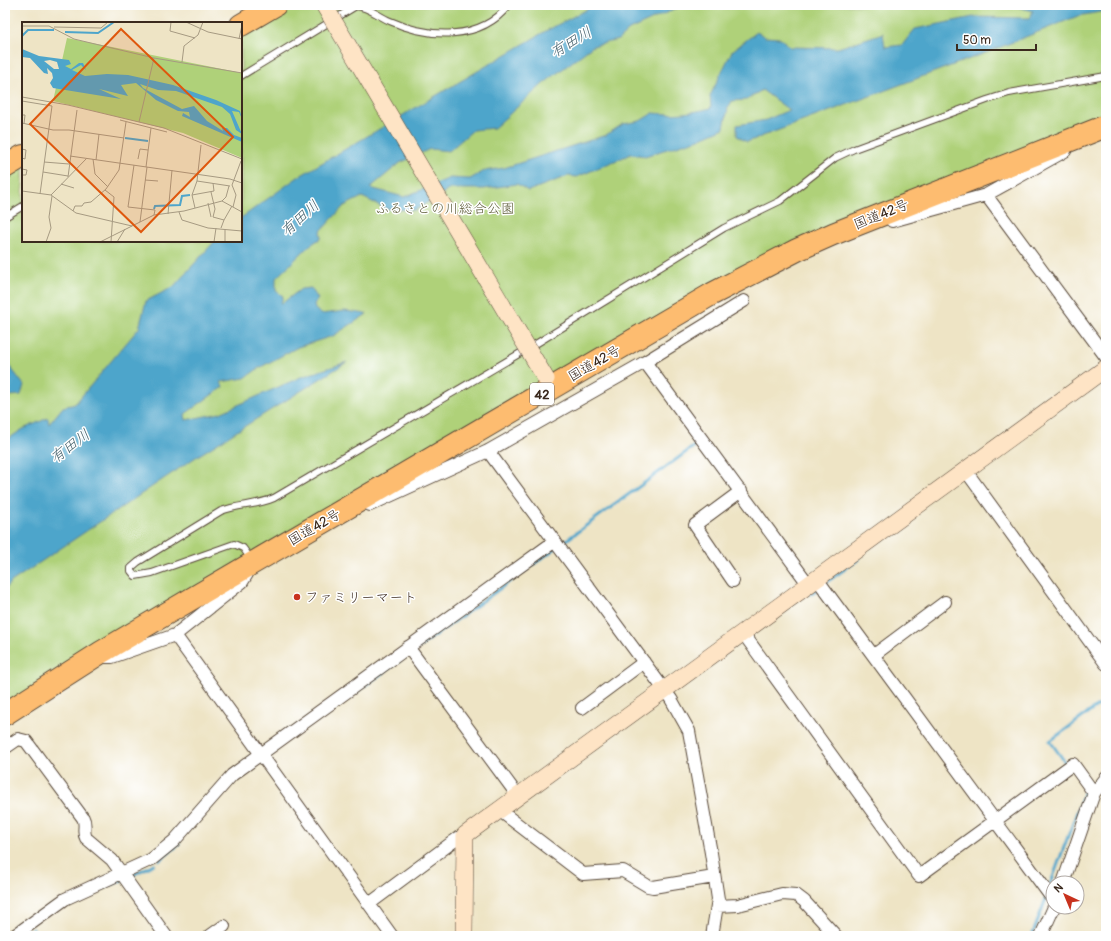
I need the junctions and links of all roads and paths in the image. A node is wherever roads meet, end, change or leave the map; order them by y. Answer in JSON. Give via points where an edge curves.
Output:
{"nodes":[{"id":1,"x":275,"y":5,"type":"edge"},
{"id":2,"x":324,"y":5,"type":"edge"},
{"id":3,"x":509,"y":5,"type":"edge"},
{"id":4,"x":242,"y":25,"type":"edge"},
{"id":5,"x":242,"y":75,"type":"edge"},
{"id":6,"x":1106,"y":76,"type":"edge"},
{"id":7,"x":1106,"y":126,"type":"edge"},
{"id":8,"x":1066,"y":142,"type":"junction"},
{"id":9,"x":22,"y":157,"type":"edge"},
{"id":10,"x":5,"y":167,"type":"edge"},
{"id":11,"x":986,"y":195,"type":"junction"},
{"id":12,"x":22,"y":207,"type":"edge"},
{"id":13,"x":5,"y":217,"type":"edge"},
{"id":14,"x":870,"y":218,"type":"junction"},
{"id":15,"x":744,"y":301,"type":"dead end"},
{"id":16,"x":1106,"y":357,"type":"edge"},
{"id":17,"x":645,"y":362,"type":"junction"},
{"id":18,"x":1106,"y":368,"type":"edge"},
{"id":19,"x":549,"y":384,"type":"junction"},
{"id":20,"x":488,"y":451,"type":"junction"},
{"id":21,"x":966,"y":471,"type":"junction"},
{"id":22,"x":741,"y":491,"type":"junction"},
{"id":23,"x":353,"y":504,"type":"junction"},
{"id":24,"x":555,"y":541,"type":"junction"},
{"id":25,"x":249,"y":565,"type":"junction"},
{"id":26,"x":733,"y":581,"type":"dead end"},
{"id":27,"x":813,"y":582,"type":"junction"},
{"id":28,"x":945,"y":602,"type":"dead end"},
{"id":29,"x":743,"y":633,"type":"junction"},
{"id":30,"x":175,"y":635,"type":"junction"},
{"id":31,"x":408,"y":647,"type":"junction"},
{"id":32,"x":100,"y":653,"type":"junction"},
{"id":33,"x":874,"y":655,"type":"junction"},
{"id":34,"x":644,"y":662,"type":"junction"},
{"id":35,"x":1106,"y":664,"type":"edge"},
{"id":36,"x":664,"y":690,"type":"junction"},
{"id":37,"x":582,"y":708,"type":"dead end"},
{"id":38,"x":5,"y":714,"type":"edge"},
{"id":39,"x":5,"y":748,"type":"edge"},
{"id":40,"x":262,"y":755,"type":"junction"},
{"id":41,"x":1106,"y":778,"type":"edge"},
{"id":42,"x":1094,"y":794,"type":"junction"},
{"id":43,"x":518,"y":796,"type":"junction"},
{"id":44,"x":499,"y":810,"type":"junction"},
{"id":45,"x":994,"y":820,"type":"junction"},
{"id":46,"x":465,"y":835,"type":"junction"},
{"id":47,"x":121,"y":874,"type":"junction"},
{"id":48,"x":1066,"y":875,"type":"edge"},
{"id":49,"x":714,"y":877,"type":"junction"},
{"id":50,"x":1045,"y":889,"type":"edge"},
{"id":51,"x":369,"y":904,"type":"junction"},
{"id":52,"x":717,"y":906,"type":"junction"},
{"id":53,"x":1050,"y":915,"type":"edge"},
{"id":54,"x":224,"y":926,"type":"dead end"},
{"id":55,"x":14,"y":936,"type":"edge"},
{"id":56,"x":166,"y":936,"type":"edge"},
{"id":57,"x":210,"y":936,"type":"edge"},
{"id":58,"x":392,"y":936,"type":"edge"},
{"id":59,"x":464,"y":936,"type":"edge"},
{"id":60,"x":712,"y":936,"type":"edge"},
{"id":61,"x":836,"y":936,"type":"edge"},
{"id":62,"x":1041,"y":936,"type":"edge"}],
"edges":[{"from":1,"to":4,"type":"highway"},
{"from":2,"to":19,"type":"street","bridge":true},
{"from":3,"to":5,"type":"lane","via":[[482,27],[462,33],[444,34],[402,26],[356,6]]},
{"from":6,"to":25,"type":"lane","via":[[993,98],[843,154],[818,170],[780,201],[724,228],[534,345],[274,498],[217,513],[138,562],[131,571],[135,576],[152,573],[234,544],[243,548]]},
{"from":7,"to":8,"type":"highway","name":"国道42号","number":"42"},
{"from":8,"to":11,"type":"street","via":[[1064,151],[1056,157]]},
{"from":8,"to":14,"type":"highway","name":"国道42号","number":"42"},
{"from":9,"to":10,"type":"highway"},
{"from":11,"to":14,"type":"street","via":[[876,226]]},
{"from":11,"to":16,"type":"street"},
{"from":12,"to":13,"type":"lane"},
{"from":14,"to":19,"type":"highway","name":"国道42号","number":"42","via":[[797,250]]},
{"from":15,"to":17,"type":"street"},
{"from":17,"to":20,"type":"street"},
{"from":17,"to":22,"type":"street"},
{"from":18,"to":21,"type":"street"},
{"from":19,"to":23,"type":"highway","name":"国道42号","number":"42"},
{"from":20,"to":23,"type":"street","via":[[360,510]]},
{"from":20,"to":24,"type":"street"},
{"from":21,"to":27,"type":"street"},
{"from":21,"to":35,"type":"street"},
{"from":22,"to":26,"type":"street","via":[[695,525]]},
{"from":22,"to":27,"type":"street"},
{"from":23,"to":25,"type":"highway","name":"国道42号","number":"42"},
{"from":24,"to":31,"type":"street"},
{"from":24,"to":34,"type":"street"},
{"from":25,"to":30,"type":"street","via":[[242,582]]},
{"from":25,"to":32,"type":"highway","name":"国道42号","number":"42"},
{"from":27,"to":29,"type":"street"},
{"from":27,"to":33,"type":"street"},
{"from":28,"to":33,"type":"street"},
{"from":29,"to":36,"type":"street"},
{"from":29,"to":45,"type":"street","via":[[919,876]]},
{"from":30,"to":32,"type":"street","via":[[107,658]]},
{"from":30,"to":40,"type":"street"},
{"from":31,"to":40,"type":"street"},
{"from":31,"to":43,"type":"street"},
{"from":32,"to":38,"type":"highway","name":"国道42号","number":"42"},
{"from":33,"to":45,"type":"street"},
{"from":34,"to":36,"type":"street"},
{"from":34,"to":37,"type":"street"},
{"from":36,"to":43,"type":"street"},
{"from":36,"to":49,"type":"street","via":[[689,731]]},
{"from":39,"to":47,"type":"street","via":[[18,739],[26,741],[85,821],[86,838],[112,860]]},
{"from":40,"to":47,"type":"street","via":[[226,780],[167,848],[146,863]]},
{"from":40,"to":51,"type":"street"},
{"from":41,"to":42,"type":"street"},
{"from":42,"to":45,"type":"street","via":[[1073,764]]},
{"from":42,"to":48,"type":"street"},
{"from":43,"to":44,"type":"street"},
{"from":44,"to":46,"type":"street"},
{"from":44,"to":49,"type":"street","via":[[583,874],[623,871],[653,888]]},
{"from":45,"to":50,"type":"street"},
{"from":46,"to":51,"type":"street"},
{"from":46,"to":59,"type":"street"},
{"from":47,"to":55,"type":"street","via":[[65,899]]},
{"from":47,"to":56,"type":"street"},
{"from":49,"to":52,"type":"street"},
{"from":51,"to":58,"type":"street"},
{"from":52,"to":60,"type":"street"},
{"from":52,"to":61,"type":"street","via":[[738,905],[782,894],[796,895]]},
{"from":53,"to":62,"type":"street"},
{"from":54,"to":57,"type":"street"}]}
